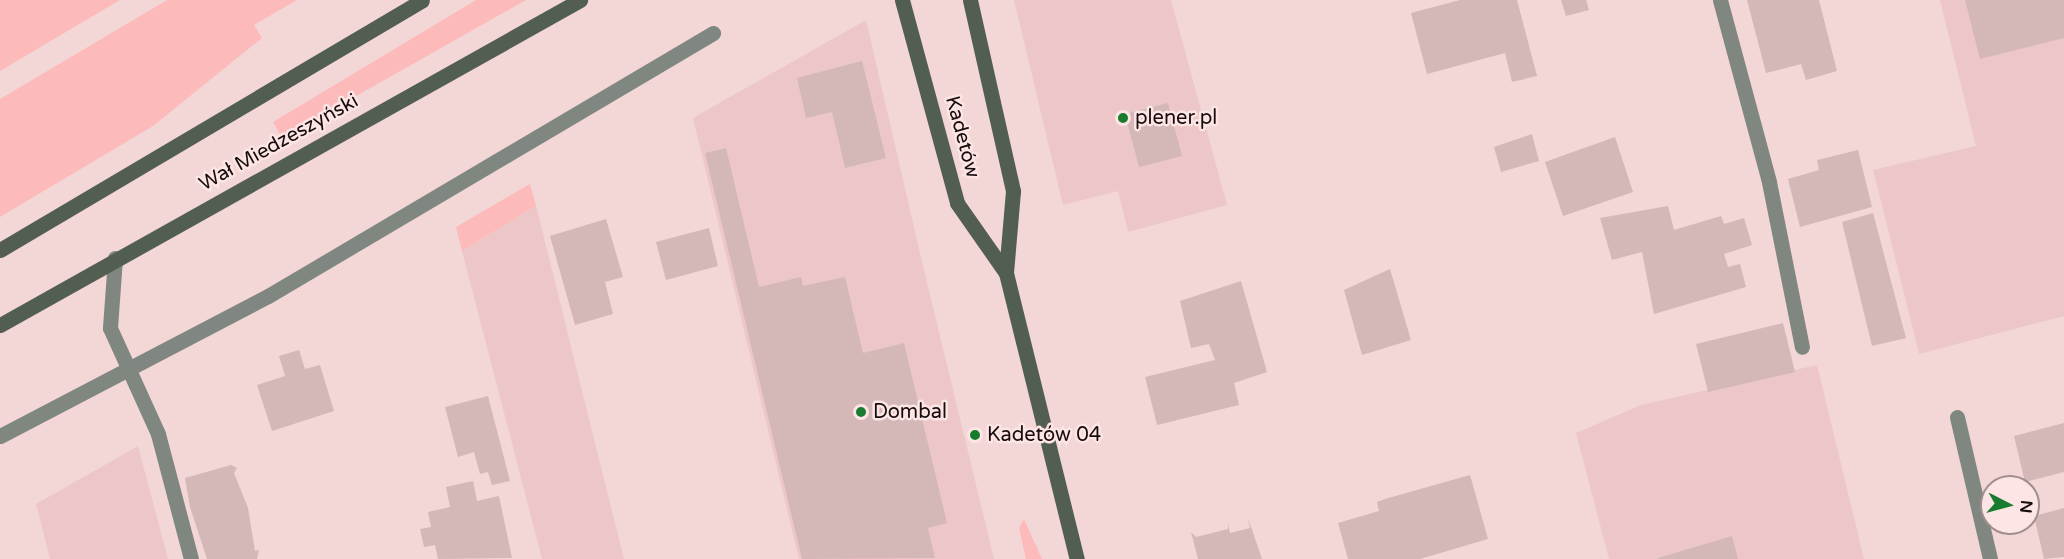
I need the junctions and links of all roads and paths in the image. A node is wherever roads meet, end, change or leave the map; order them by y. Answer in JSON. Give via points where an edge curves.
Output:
{"nodes":[{"id":1,"x":422,"y":0,"type":"edge"},
{"id":2,"x":580,"y":0,"type":"edge"},
{"id":3,"x":902,"y":0,"type":"edge"},
{"id":4,"x":970,"y":0,"type":"edge"},
{"id":5,"x":1720,"y":0,"type":"edge"},
{"id":6,"x":713,"y":33,"type":"dead end"},
{"id":7,"x":0,"y":250,"type":"edge"},
{"id":8,"x":115,"y":258,"type":"junction"},
{"id":9,"x":1006,"y":273,"type":"junction"},
{"id":10,"x":0,"y":325,"type":"edge"},
{"id":11,"x":1802,"y":347,"type":"dead end"},
{"id":12,"x":129,"y":368,"type":"junction"},
{"id":13,"x":1956,"y":417,"type":"dead end"},
{"id":14,"x":0,"y":435,"type":"edge"},
{"id":15,"x":190,"y":559,"type":"edge"},
{"id":16,"x":1077,"y":559,"type":"edge"},
{"id":17,"x":1990,"y":559,"type":"edge"}],
"edges":[{"from":1,"to":7,"type":"main road"},
{"from":2,"to":8,"type":"main road","name":"Wał Miedzeszyński"},
{"from":3,"to":9,"type":"main road","name":"Kadetów","via":[[957,202]]},
{"from":4,"to":9,"type":"main road","name":"Kadetów","via":[[1012,191]]},
{"from":5,"to":11,"type":"street","via":[[1769,182]]},
{"from":6,"to":12,"type":"street","via":[[268,296]]},
{"from":8,"to":10,"type":"main road","name":"Wał Miedzeszyński"},
{"from":8,"to":12,"type":"street","via":[[108,314]]},
{"from":9,"to":16,"type":"main road","name":"Kadetów"},
{"from":12,"to":14,"type":"street"},
{"from":12,"to":15,"type":"street","via":[[158,434]]},
{"from":13,"to":17,"type":"street"}]}
